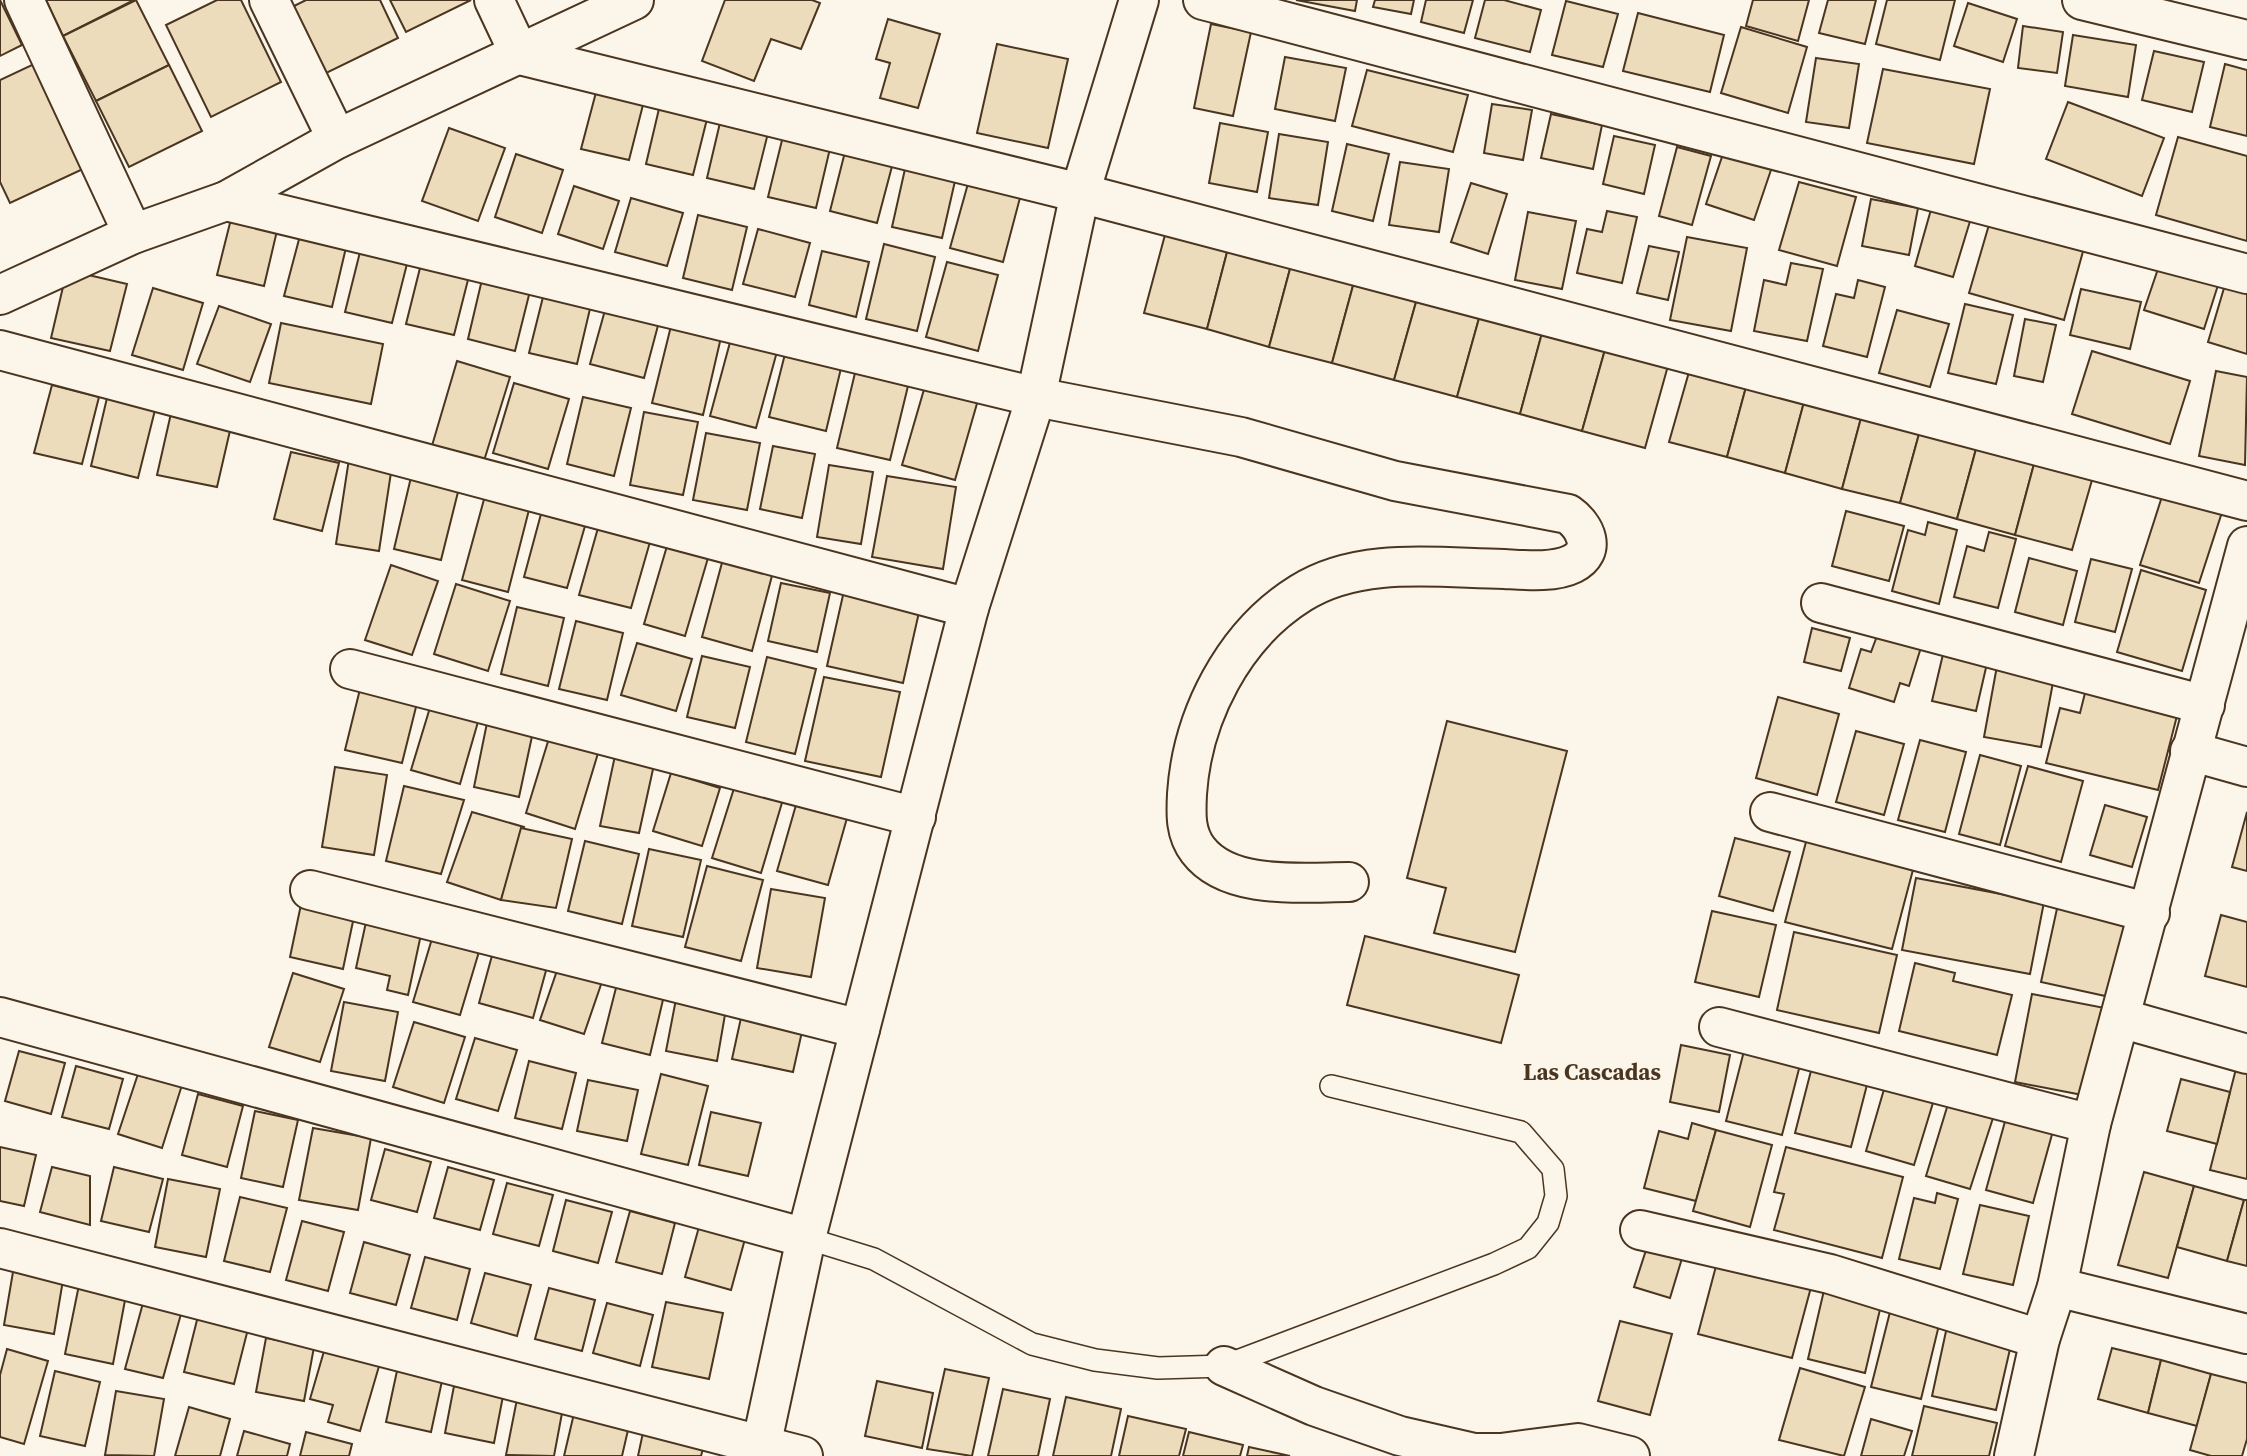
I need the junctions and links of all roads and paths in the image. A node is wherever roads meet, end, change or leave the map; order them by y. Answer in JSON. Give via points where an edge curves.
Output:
{"nodes":[{"id":1,"x":24,"y":0,"type":"edge"},
{"id":2,"x":268,"y":0,"type":"edge"},
{"id":3,"x":494,"y":0,"type":"edge"},
{"id":4,"x":634,"y":0,"type":"edge"},
{"id":5,"x":1139,"y":0,"type":"edge"},
{"id":6,"x":1203,"y":0,"type":"edge"},
{"id":7,"x":2082,"y":0,"type":"edge"},
{"id":8,"x":2247,"y":40,"type":"edge"},
{"id":9,"x":520,"y":55,"type":"junction"},
{"id":10,"x":337,"y":139,"type":"junction"},
{"id":11,"x":1080,"y":193,"type":"junction"},
{"id":12,"x":226,"y":201,"type":"junction"},
{"id":13,"x":133,"y":234,"type":"junction"},
{"id":14,"x":2247,"y":274,"type":"edge"},
{"id":15,"x":0,"y":295,"type":"edge"},
{"id":16,"x":0,"y":350,"type":"edge"},
{"id":17,"x":1036,"y":397,"type":"junction"},
{"id":18,"x":2247,"y":501,"type":"edge"},
{"id":19,"x":2247,"y":547,"type":"edge"},
{"id":20,"x":1821,"y":603,"type":"dead end"},
{"id":21,"x":969,"y":608,"type":"junction"},
{"id":22,"x":350,"y":669,"type":"dead end"},
{"id":23,"x":2204,"y":705,"type":"junction"},
{"id":24,"x":2190,"y":751,"type":"junction"},
{"id":25,"x":2247,"y":767,"type":"edge"},
{"id":26,"x":1770,"y":812,"type":"dead end"},
{"id":27,"x":916,"y":817,"type":"junction"},
{"id":28,"x":1349,"y":882,"type":"dead end"},
{"id":29,"x":310,"y":890,"type":"dead end"},
{"id":30,"x":2150,"y":913,"type":"junction"},
{"id":31,"x":0,"y":1017,"type":"edge"},
{"id":32,"x":2120,"y":1018,"type":"junction"},
{"id":33,"x":1719,"y":1027,"type":"dead end"},
{"id":34,"x":860,"y":1029,"type":"junction"},
{"id":35,"x":2247,"y":1054,"type":"edge"},
{"id":36,"x":1331,"y":1086,"type":"dead end"},
{"id":37,"x":2091,"y":1124,"type":"junction"},
{"id":38,"x":1640,"y":1230,"type":"dead end"},
{"id":39,"x":806,"y":1238,"type":"junction"},
{"id":40,"x":0,"y":1248,"type":"edge"},
{"id":41,"x":2057,"y":1287,"type":"junction"},
{"id":42,"x":2247,"y":1334,"type":"edge"},
{"id":43,"x":2040,"y":1339,"type":"junction"},
{"id":44,"x":1224,"y":1366,"type":"junction"},
{"id":45,"x":760,"y":1451,"type":"edge"},
{"id":46,"x":803,"y":1456,"type":"edge"},
{"id":47,"x":1630,"y":1456,"type":"edge"},
{"id":48,"x":2014,"y":1456,"type":"edge"}],
"edges":[{"from":1,"to":13,"type":"street"},
{"from":2,"to":10,"type":"street"},
{"from":3,"to":9,"type":"street"},
{"from":4,"to":9,"type":"street"},
{"from":5,"to":11,"type":"street"},
{"from":6,"to":14,"type":"street"},
{"from":7,"to":8,"type":"street"},
{"from":9,"to":10,"type":"street"},
{"from":9,"to":11,"type":"street"},
{"from":10,"to":12,"type":"street"},
{"from":11,"to":17,"type":"street"},
{"from":11,"to":18,"type":"street"},
{"from":12,"to":13,"type":"street"},
{"from":12,"to":17,"type":"street"},
{"from":13,"to":15,"type":"street"},
{"from":16,"to":21,"type":"street"},
{"from":17,"to":21,"type":"street"},
{"from":17,"to":28,"type":"street","via":[[1241,438],[1395,481],[1547,508],[1583,524],[1588,538],[1583,554],[1561,567],[1391,567],[1345,575],[1301,592],[1264,622],[1229,666],[1202,715],[1188,778],[1186,822],[1198,850],[1225,870],[1257,881]]},
{"from":19,"to":23,"type":"street"},
{"from":20,"to":23,"type":"street"},
{"from":21,"to":27,"type":"street"},
{"from":22,"to":27,"type":"street"},
{"from":23,"to":24,"type":"street"},
{"from":24,"to":25,"type":"street"},
{"from":24,"to":30,"type":"street"},
{"from":26,"to":30,"type":"street"},
{"from":27,"to":34,"type":"street"},
{"from":29,"to":34,"type":"street"},
{"from":30,"to":32,"type":"street"},
{"from":31,"to":39,"type":"street"},
{"from":32,"to":35,"type":"street"},
{"from":32,"to":37,"type":"street"},
{"from":33,"to":37,"type":"street"},
{"from":34,"to":39,"type":"street"},
{"from":36,"to":44,"type":"lane","via":[[1521,1132],[1553,1169],[1556,1196],[1548,1223],[1528,1248],[1494,1264]]},
{"from":37,"to":41,"type":"street"},
{"from":38,"to":43,"type":"street","via":[[1830,1274]]},
{"from":39,"to":44,"type":"lane","via":[[874,1259],[1032,1344],[1095,1360],[1158,1368]]},
{"from":39,"to":45,"type":"street"},
{"from":40,"to":45,"type":"street"},
{"from":41,"to":42,"type":"street"},
{"from":41,"to":43,"type":"street"},
{"from":43,"to":48,"type":"street"},
{"from":44,"to":47,"type":"street","via":[[1314,1406],[1400,1436],[1474,1453],[1578,1443]]},
{"from":45,"to":46,"type":"street"}]}
